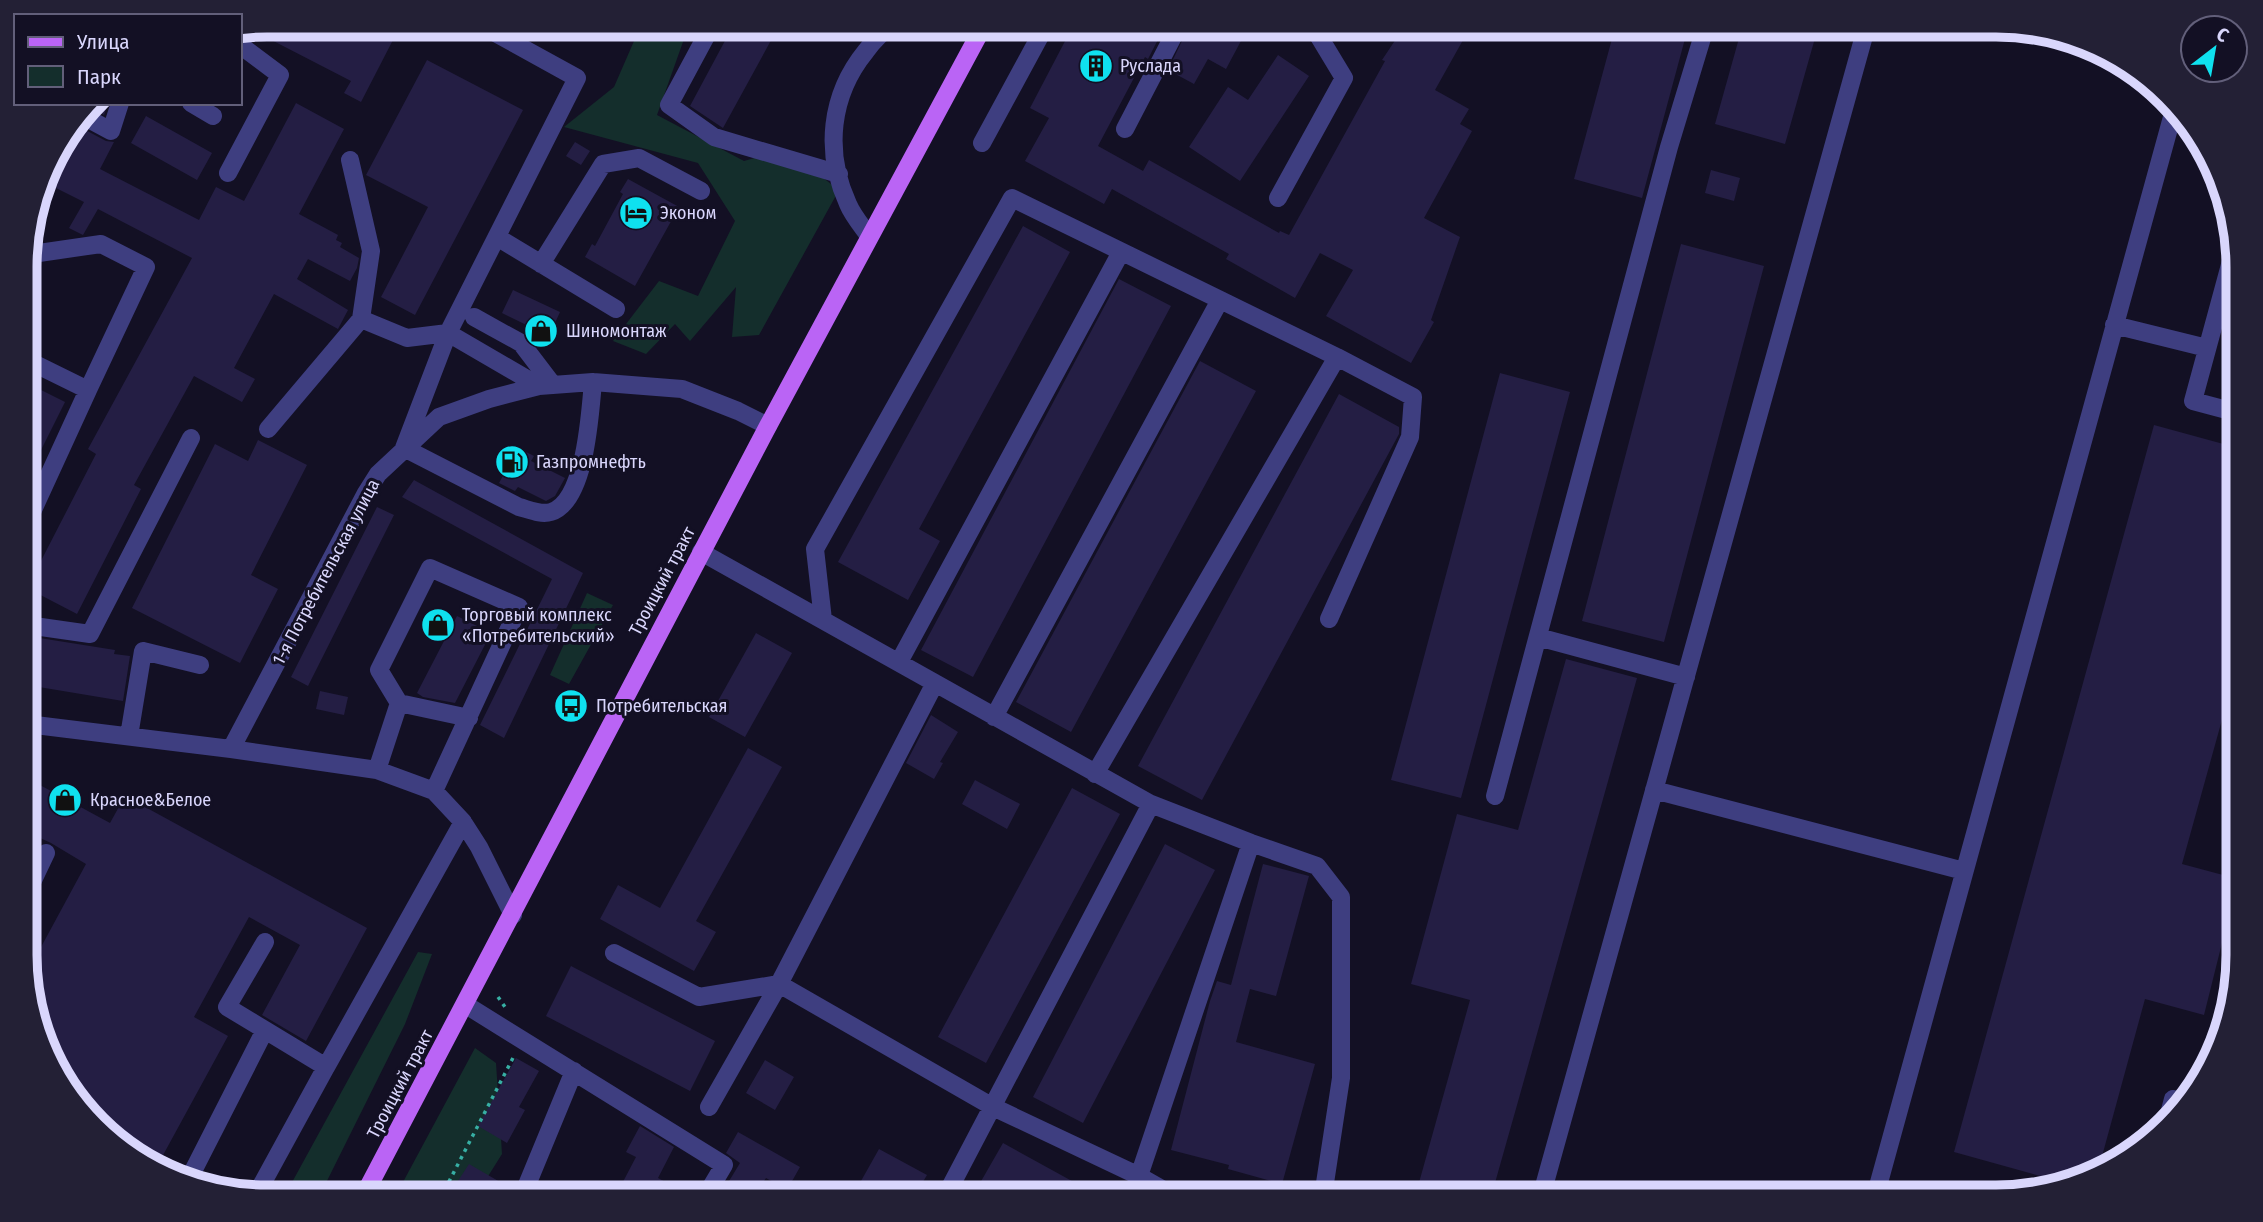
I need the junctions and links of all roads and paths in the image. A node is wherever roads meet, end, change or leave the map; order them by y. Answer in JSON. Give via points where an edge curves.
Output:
{"nodes":[{"id":1,"x":504,"y":37,"type":"edge"},
{"id":2,"x":705,"y":37,"type":"edge"},
{"id":3,"x":877,"y":37,"type":"edge"},
{"id":4,"x":977,"y":37,"type":"edge"},
{"id":5,"x":1039,"y":37,"type":"edge"},
{"id":6,"x":1173,"y":37,"type":"edge"},
{"id":7,"x":1320,"y":37,"type":"edge"},
{"id":8,"x":1702,"y":37,"type":"edge"},
{"id":9,"x":1863,"y":37,"type":"edge"},
{"id":10,"x":242,"y":46,"type":"edge"},
{"id":11,"x":119,"y":105,"type":"edge"},
{"id":12,"x":194,"y":105,"type":"edge"},
{"id":13,"x":213,"y":116,"type":"dead end"},
{"id":14,"x":2172,"y":119,"type":"edge"},
{"id":15,"x":90,"y":120,"type":"edge"},
{"id":16,"x":1125,"y":129,"type":"dead end"},
{"id":17,"x":982,"y":143,"type":"dead end"},
{"id":18,"x":350,"y":160,"type":"dead end"},
{"id":19,"x":228,"y":173,"type":"dead end"},
{"id":20,"x":839,"y":174,"type":"junction"},
{"id":21,"x":701,"y":191,"type":"dead end"},
{"id":22,"x":1278,"y":198,"type":"dead end"},
{"id":23,"x":869,"y":236,"type":"junction"},
{"id":24,"x":497,"y":237,"type":"junction"},
{"id":25,"x":1121,"y":252,"type":"junction"},
{"id":26,"x":37,"y":253,"type":"edge"},
{"id":27,"x":541,"y":264,"type":"junction"},
{"id":28,"x":2226,"y":279,"type":"edge"},
{"id":29,"x":1220,"y":300,"type":"junction"},
{"id":30,"x":616,"y":309,"type":"dead end"},
{"id":31,"x":474,"y":317,"type":"dead end"},
{"id":32,"x":361,"y":318,"type":"junction"},
{"id":33,"x":2115,"y":325,"type":"junction"},
{"id":34,"x":448,"y":333,"type":"junction"},
{"id":35,"x":2207,"y":348,"type":"junction"},
{"id":36,"x":1337,"y":357,"type":"junction"},
{"id":37,"x":37,"y":365,"type":"edge"},
{"id":38,"x":593,"y":382,"type":"junction"},
{"id":39,"x":546,"y":385,"type":"junction"},
{"id":40,"x":88,"y":390,"type":"junction"},
{"id":41,"x":2226,"y":410,"type":"edge"},
{"id":42,"x":768,"y":426,"type":"junction"},
{"id":43,"x":268,"y":429,"type":"dead end"},
{"id":44,"x":191,"y":438,"type":"dead end"},
{"id":45,"x":404,"y":447,"type":"junction"},
{"id":46,"x":37,"y":501,"type":"edge"},
{"id":47,"x":701,"y":552,"type":"junction"},
{"id":48,"x":1329,"y":619,"type":"dead end"},
{"id":49,"x":822,"y":620,"type":"junction"},
{"id":50,"x":37,"y":626,"type":"edge"},
{"id":51,"x":1538,"y":637,"type":"junction"},
{"id":52,"x":899,"y":663,"type":"junction"},
{"id":53,"x":200,"y":665,"type":"dead end"},
{"id":54,"x":1686,"y":677,"type":"junction"},
{"id":55,"x":934,"y":683,"type":"junction"},
{"id":56,"x":399,"y":703,"type":"junction"},
{"id":57,"x":994,"y":717,"type":"junction"},
{"id":58,"x":469,"y":718,"type":"junction"},
{"id":59,"x":37,"y":725,"type":"edge"},
{"id":60,"x":129,"y":736,"type":"junction"},
{"id":61,"x":231,"y":749,"type":"junction"},
{"id":62,"x":377,"y":770,"type":"junction"},
{"id":63,"x":1095,"y":774,"type":"junction"},
{"id":64,"x":1654,"y":790,"type":"junction"},
{"id":65,"x":434,"y":791,"type":"junction"},
{"id":66,"x":1495,"y":796,"type":"dead end"},
{"id":67,"x":1151,"y":804,"type":"junction"},
{"id":68,"x":463,"y":822,"type":"junction"},
{"id":69,"x":1251,"y":843,"type":"junction"},
{"id":70,"x":46,"y":853,"type":"dead end"},
{"id":71,"x":37,"y":871,"type":"edge"},
{"id":72,"x":1964,"y":871,"type":"junction"},
{"id":73,"x":513,"y":915,"type":"junction"},
{"id":74,"x":265,"y":942,"type":"dead end"},
{"id":75,"x":614,"y":953,"type":"dead end"},
{"id":76,"x":779,"y":985,"type":"junction"},
{"id":77,"x":498,"y":997,"type":"dead end"},
{"id":78,"x":466,"y":1005,"type":"junction"},
{"id":79,"x":505,"y":1008,"type":"dead end"},
{"id":80,"x":265,"y":1030,"type":"junction"},
{"id":81,"x":522,"y":1041,"type":"junction"},
{"id":82,"x":326,"y":1067,"type":"junction"},
{"id":83,"x":574,"y":1071,"type":"junction"},
{"id":84,"x":709,"y":1107,"type":"dead end"},
{"id":85,"x":993,"y":1107,"type":"junction"},
{"id":86,"x":192,"y":1172,"type":"edge"},
{"id":87,"x":1139,"y":1176,"type":"junction"},
{"id":88,"x":1325,"y":1183,"type":"dead end"},
{"id":89,"x":262,"y":1185,"type":"edge"},
{"id":90,"x":370,"y":1185,"type":"edge"},
{"id":91,"x":448,"y":1185,"type":"edge"},
{"id":92,"x":527,"y":1185,"type":"edge"},
{"id":93,"x":712,"y":1185,"type":"edge"},
{"id":94,"x":951,"y":1185,"type":"edge"},
{"id":95,"x":1155,"y":1185,"type":"edge"},
{"id":96,"x":1544,"y":1185,"type":"edge"},
{"id":97,"x":1878,"y":1185,"type":"edge"}],
"edges":[{"from":1,"to":24,"type":"street","via":[[577,78]]},
{"from":2,"to":20,"type":"street","via":[[669,105],[714,137]]},
{"from":3,"to":20,"type":"street","via":[[851,69],[837,102],[832,139]]},
{"from":4,"to":23,"type":"main road","name":"Троицкий тракт"},
{"from":5,"to":17,"type":"street"},
{"from":6,"to":16,"type":"street"},
{"from":7,"to":22,"type":"street","via":[[1344,78]]},
{"from":8,"to":51,"type":"street"},
{"from":9,"to":54,"type":"street"},
{"from":10,"to":19,"type":"street","via":[[280,75]]},
{"from":11,"to":15,"type":"street","via":[[111,131]]},
{"from":12,"to":13,"type":"street"},
{"from":14,"to":33,"type":"street"},
{"from":18,"to":32,"type":"street","via":[[371,251]]},
{"from":20,"to":23,"type":"street","via":[[848,205]]},
{"from":21,"to":27,"type":"street","via":[[639,158],[603,164]]},
{"from":23,"to":42,"type":"main road","name":"Троицкий тракт"},
{"from":24,"to":27,"type":"street"},
{"from":24,"to":34,"type":"street"},
{"from":25,"to":29,"type":"street"},
{"from":25,"to":49,"type":"street","via":[[1012,198],[815,549]]},
{"from":25,"to":52,"type":"street"},
{"from":26,"to":40,"type":"street","via":[[101,244],[146,267]]},
{"from":27,"to":30,"type":"street"},
{"from":28,"to":35,"type":"street"},
{"from":29,"to":36,"type":"street"},
{"from":29,"to":57,"type":"street"},
{"from":31,"to":39,"type":"street","via":[[521,343]]},
{"from":32,"to":34,"type":"street","via":[[407,338]]},
{"from":32,"to":43,"type":"street"},
{"from":33,"to":35,"type":"street"},
{"from":33,"to":72,"type":"street"},
{"from":34,"to":39,"type":"street"},
{"from":34,"to":45,"type":"street"},
{"from":35,"to":41,"type":"street","via":[[2193,401]]},
{"from":36,"to":48,"type":"street","via":[[1413,397],[1410,437]]},
{"from":36,"to":63,"type":"street"},
{"from":37,"to":40,"type":"street"},
{"from":38,"to":39,"type":"street","name":"1-я Потребительская улица"},
{"from":38,"to":42,"type":"street","name":"1-я Потребительская улица","via":[[682,389]]},
{"from":38,"to":45,"type":"street","via":[[581,471],[563,505],[552,512],[519,508]]},
{"from":39,"to":45,"type":"street","name":"1-я Потребительская улица","via":[[439,417]]},
{"from":40,"to":46,"type":"street"},
{"from":42,"to":47,"type":"main road","name":"Троицкий тракт"},
{"from":44,"to":50,"type":"street","via":[[90,634]]},
{"from":45,"to":61,"type":"street","name":"1-я Потребительская улица","via":[[366,493]]},
{"from":47,"to":49,"type":"street"},
{"from":47,"to":73,"type":"main road","name":"Троицкий тракт"},
{"from":49,"to":52,"type":"street"},
{"from":51,"to":54,"type":"street"},
{"from":51,"to":66,"type":"street"},
{"from":52,"to":55,"type":"street"},
{"from":53,"to":60,"type":"street","via":[[144,651]]},
{"from":54,"to":64,"type":"street"},
{"from":55,"to":57,"type":"street"},
{"from":55,"to":76,"type":"street"},
{"from":56,"to":58,"type":"street"},
{"from":56,"to":58,"type":"street","via":[[379,670],[430,568],[519,607]]},
{"from":56,"to":62,"type":"street"},
{"from":57,"to":63,"type":"street"},
{"from":58,"to":65,"type":"street"},
{"from":59,"to":60,"type":"street"},
{"from":60,"to":61,"type":"street"},
{"from":61,"to":62,"type":"street"},
{"from":62,"to":65,"type":"street"},
{"from":63,"to":67,"type":"street"},
{"from":64,"to":72,"type":"street"},
{"from":64,"to":96,"type":"street"},
{"from":65,"to":68,"type":"street"},
{"from":67,"to":69,"type":"street"},
{"from":67,"to":85,"type":"street"},
{"from":68,"to":73,"type":"street"},
{"from":68,"to":82,"type":"street"},
{"from":69,"to":87,"type":"street"},
{"from":69,"to":88,"type":"street","via":[[1317,866],[1341,897],[1341,1078]]},
{"from":70,"to":71,"type":"street"},
{"from":72,"to":97,"type":"street"},
{"from":73,"to":78,"type":"main road","name":"Троицкий тракт"},
{"from":74,"to":80,"type":"street","via":[[227,1007]]},
{"from":75,"to":76,"type":"street","via":[[699,997]]},
{"from":76,"to":84,"type":"street"},
{"from":76,"to":85,"type":"street"},
{"from":77,"to":79,"type":"path"},
{"from":78,"to":81,"type":"street"},
{"from":78,"to":90,"type":"main road","name":"Троицкий тракт"},
{"from":80,"to":82,"type":"street"},
{"from":80,"to":86,"type":"street"},
{"from":81,"to":83,"type":"street"},
{"from":81,"to":91,"type":"path"},
{"from":82,"to":89,"type":"street"},
{"from":83,"to":92,"type":"street"},
{"from":83,"to":93,"type":"street","via":[[724,1165]]},
{"from":85,"to":87,"type":"street"},
{"from":85,"to":94,"type":"street"},
{"from":87,"to":95,"type":"street"}]}
